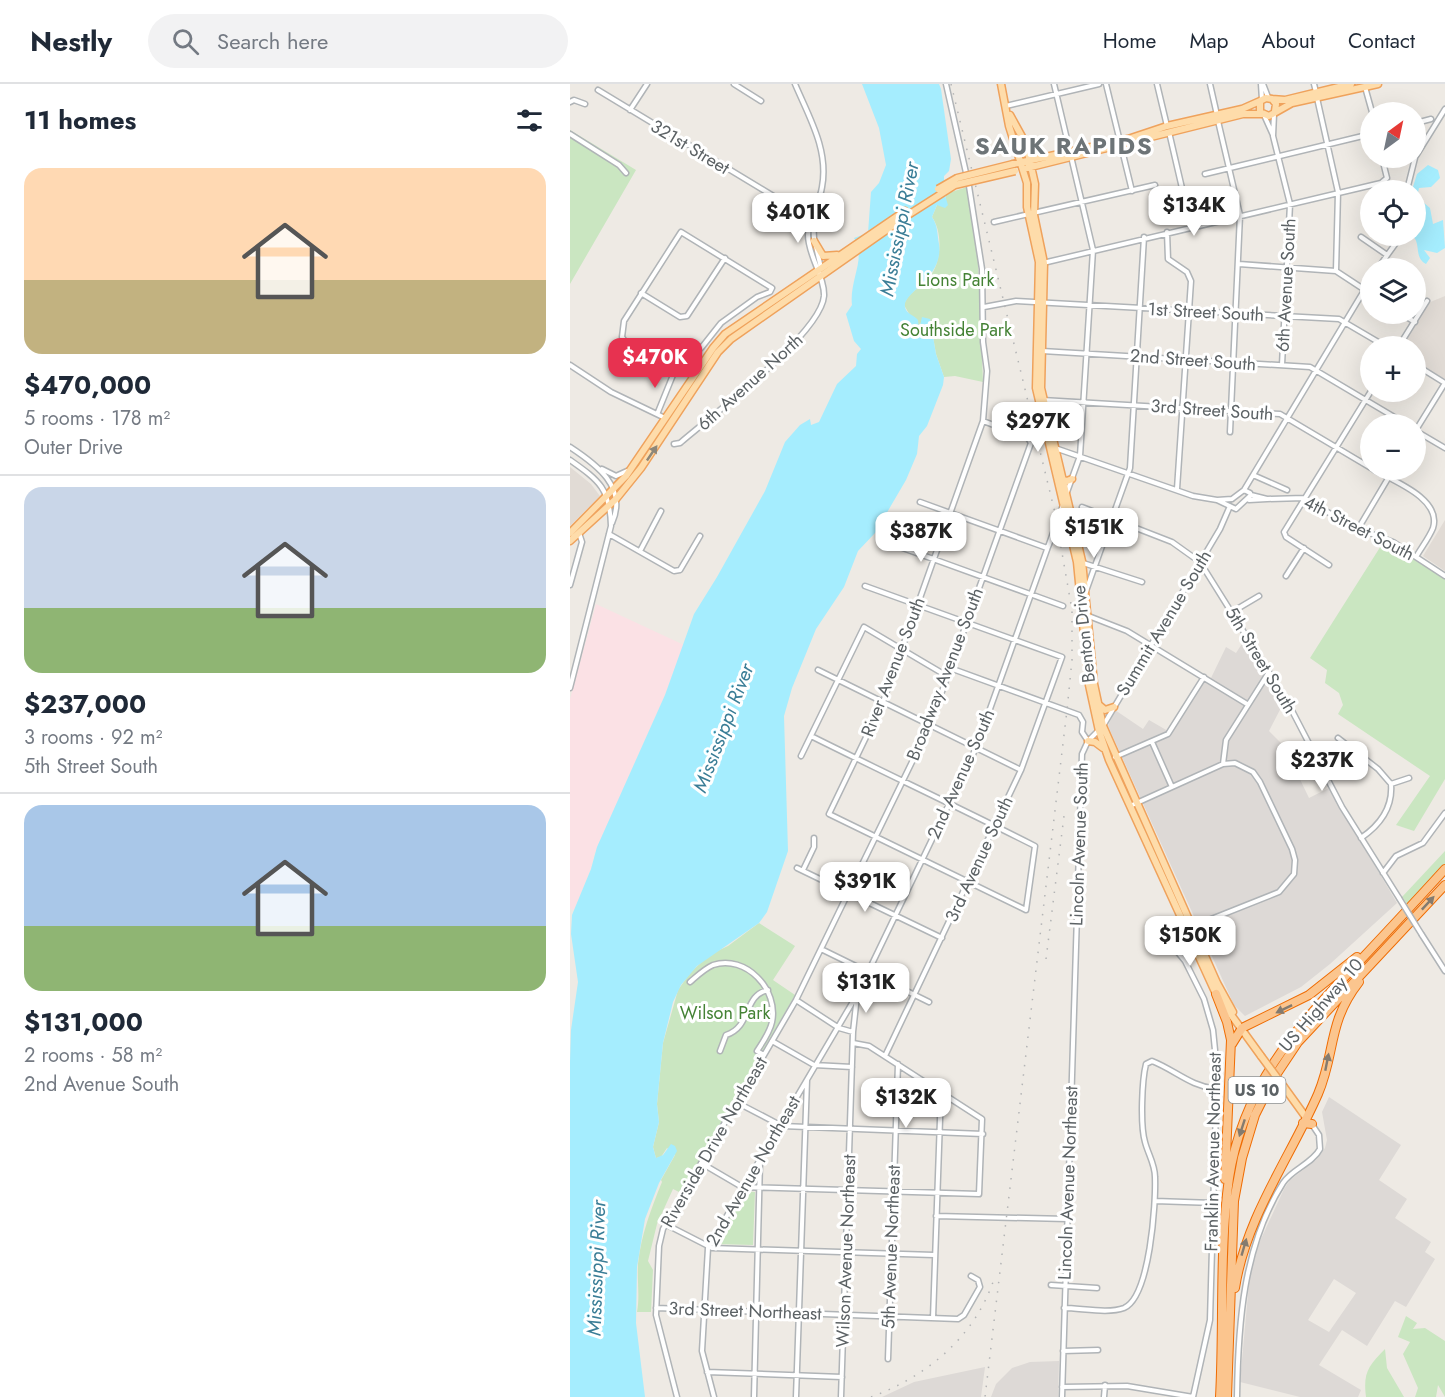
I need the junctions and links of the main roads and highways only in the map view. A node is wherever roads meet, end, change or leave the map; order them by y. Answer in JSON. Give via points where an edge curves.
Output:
{"nodes":[{"id":1,"x":1001,"y":84,"type":"edge"},
{"id":2,"x":1351,"y":84,"type":"edge"},
{"id":3,"x":1377,"y":84,"type":"edge"},
{"id":4,"x":1316,"y":95,"type":"junction"},
{"id":5,"x":1265,"y":99,"type":"junction"},
{"id":6,"x":1006,"y":106,"type":"junction"},
{"id":7,"x":1274,"y":112,"type":"junction"},
{"id":8,"x":1263,"y":115,"type":"junction"},
{"id":9,"x":1217,"y":117,"type":"junction"},
{"id":10,"x":1030,"y":163,"type":"junction"},
{"id":11,"x":1022,"y":165,"type":"junction"},
{"id":12,"x":1031,"y":215,"type":"junction"},
{"id":13,"x":814,"y":242,"type":"road end"},
{"id":14,"x":847,"y":252,"type":"junction"},
{"id":15,"x":819,"y":273,"type":"junction"},
{"id":16,"x":1041,"y":400,"type":"junction"},
{"id":17,"x":1061,"y":479,"type":"junction"},
{"id":18,"x":1072,"y":479,"type":"road end"},
{"id":19,"x":615,"y":495,"type":"junction"},
{"id":20,"x":608,"y":501,"type":"junction"},
{"id":21,"x":1067,"y":520,"type":"junction"},
{"id":22,"x":1059,"y":521,"type":"road end"},
{"id":23,"x":570,"y":533,"type":"edge"},
{"id":24,"x":570,"y":541,"type":"edge"},
{"id":25,"x":1079,"y":562,"type":"junction"},
{"id":26,"x":1085,"y":615,"type":"junction"},
{"id":27,"x":1098,"y":705,"type":"junction"},
{"id":28,"x":1114,"y":707,"type":"road end"},
{"id":29,"x":1101,"y":728,"type":"junction"},
{"id":30,"x":1088,"y":741,"type":"road end"},
{"id":31,"x":1106,"y":751,"type":"junction"},
{"id":32,"x":1112,"y":759,"type":"junction"},
{"id":33,"x":1445,"y":869,"type":"edge"},
{"id":34,"x":1445,"y":885,"type":"edge"},
{"id":35,"x":1396,"y":922,"type":"junction"},
{"id":36,"x":1189,"y":928,"type":"junction"},
{"id":37,"x":1399,"y":934,"type":"junction"},
{"id":38,"x":1216,"y":994,"type":"junction"},
{"id":39,"x":1242,"y":1028,"type":"junction"},
{"id":40,"x":1230,"y":1052,"type":"junction"},
{"id":41,"x":1304,"y":1119,"type":"junction"},
{"id":42,"x":1312,"y":1124,"type":"road end"},
{"id":43,"x":1226,"y":1226,"type":"junction"},
{"id":44,"x":1230,"y":1346,"type":"junction"},
{"id":45,"x":1220,"y":1397,"type":"edge"},
{"id":46,"x":1227,"y":1397,"type":"edge"}],
"edges":[{"from":1,"to":6,"type":"main road","name":"Benton Drive"},
{"from":2,"to":4,"type":"main road"},
{"from":3,"to":4,"type":"main road"},
{"from":4,"to":5,"type":"main road"},
{"from":4,"to":7,"type":"main road"},
{"from":5,"to":7,"type":"main road","via":[[1276,104]]},
{"from":5,"to":8,"type":"main road","via":[[1258,108]]},
{"from":5,"to":9,"type":"main road"},
{"from":6,"to":10,"type":"main road","name":"Benton Drive","via":[[1025,140]]},
{"from":6,"to":11,"type":"main road","name":"Benton Drive"},
{"from":7,"to":8,"type":"main road"},
{"from":8,"to":9,"type":"main road","via":[[1253,112]]},
{"from":9,"to":10,"type":"main road"},
{"from":10,"to":11,"type":"main road"},
{"from":10,"to":12,"type":"main road","name":"Benton Drive","via":[[1035,188]]},
{"from":11,"to":12,"type":"main road","name":"Benton Drive"},
{"from":11,"to":14,"type":"main road","bridge":true,"via":[[957,178]]},
{"from":12,"to":16,"type":"main road","name":"Benton Drive","via":[[1042,263],[1038,351]]},
{"from":13,"to":14,"type":"main road","via":[[823,256]]},
{"from":14,"to":15,"type":"main road"},
{"from":19,"to":15,"type":"main road","one_way":true,"via":[[641,468],[724,345]]},
{"from":15,"to":19,"type":"main road","via":[[725,334]]},
{"from":16,"to":17,"type":"main road","name":"Benton Drive"},
{"from":16,"to":21,"type":"main road","name":"Benton Drive"},
{"from":17,"to":18,"type":"main road"},
{"from":17,"to":25,"type":"main road","name":"Benton Drive"},
{"from":19,"to":20,"type":"main road"},
{"from":20,"to":23,"type":"main road"},
{"from":20,"to":24,"type":"main road"},
{"from":21,"to":22,"type":"main road"},
{"from":21,"to":25,"type":"main road","name":"Benton Drive"},
{"from":25,"to":26,"type":"main road","name":"Benton Drive"},
{"from":25,"to":26,"type":"main road","name":"Benton Drive","via":[[1086,592]]},
{"from":26,"to":27,"type":"main road","name":"Benton Drive"},
{"from":26,"to":29,"type":"main road","name":"Benton Drive","via":[[1089,686]]},
{"from":27,"to":28,"type":"main road","via":[[1105,710]]},
{"from":27,"to":29,"type":"main road","name":"Benton Drive"},
{"from":29,"to":31,"type":"main road","name":"Benton Drive"},
{"from":29,"to":32,"type":"main road","name":"Benton Drive"},
{"from":30,"to":31,"type":"main road"},
{"from":31,"to":32,"type":"main road","name":"Benton Drive"},
{"from":32,"to":36,"type":"main road","name":"Benton Drive"},
{"from":33,"to":35,"type":"highway","name":"US Highway 10","number":"US 10"},
{"from":37,"to":34,"type":"highway","number":"US 10","one_way":true},
{"from":35,"to":39,"type":"highway","one_way":true,"via":[[1322,987]]},
{"from":35,"to":43,"type":"highway","name":"US Highway 10","number":"US 10","one_way":true,"via":[[1302,1022],[1266,1073],[1246,1115],[1234,1154]]},
{"from":36,"to":38,"type":"main road","name":"Benton Drive"},
{"from":36,"to":39,"type":"main road","name":"Benton Drive"},
{"from":41,"to":37,"type":"highway","one_way":true,"via":[[1321,1086],[1332,1034],[1345,1002]]},
{"from":37,"to":44,"type":"highway","number":"US 10","via":[[1291,1051],[1256,1115],[1234,1200]]},
{"from":38,"to":39,"type":"main road","name":"Benton Drive"},
{"from":38,"to":40,"type":"highway","via":[[1227,1022]]},
{"from":39,"to":40,"type":"highway"},
{"from":39,"to":41,"type":"main road","name":"Benton Drive","bridge":true},
{"from":40,"to":43,"type":"highway"},
{"from":41,"to":42,"type":"highway"},
{"from":44,"to":41,"type":"highway","one_way":true,"via":[[1237,1278],[1248,1236]]},
{"from":43,"to":45,"type":"highway","name":"US Highway 10","number":"US 10"},
{"from":44,"to":46,"type":"highway","number":"US 10"}]}
